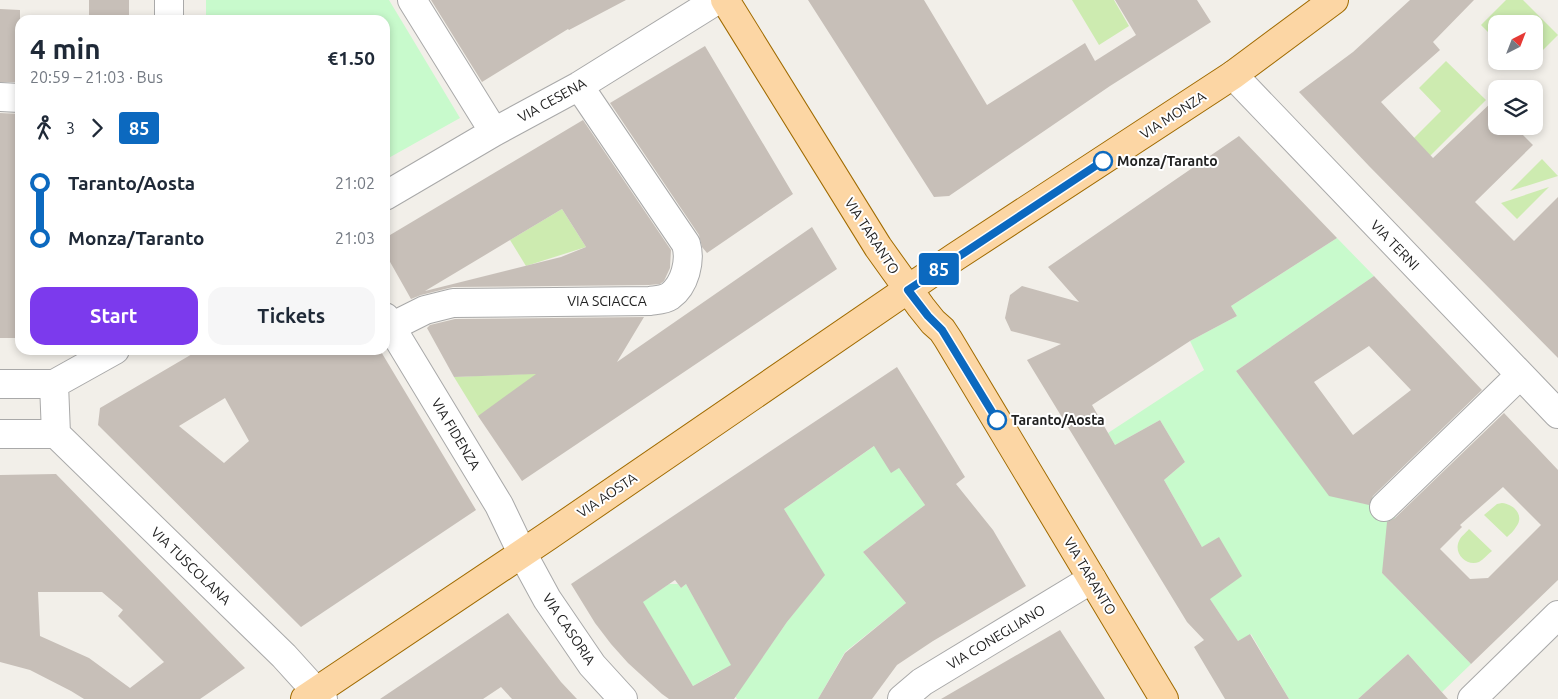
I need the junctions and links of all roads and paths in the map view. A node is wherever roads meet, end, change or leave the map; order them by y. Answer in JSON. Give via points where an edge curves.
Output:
{"nodes":[{"id":1,"x":169,"y":0,"type":"edge"},
{"id":2,"x":412,"y":0,"type":"edge"},
{"id":3,"x":717,"y":0,"type":"edge"},
{"id":4,"x":725,"y":0,"type":"edge"},
{"id":5,"x":1334,"y":0,"type":"edge"},
{"id":6,"x":169,"y":15,"type":"edge"},
{"id":7,"x":1234,"y":75,"type":"junction"},
{"id":8,"x":579,"y":86,"type":"junction"},
{"id":9,"x":0,"y":97,"type":"edge"},
{"id":10,"x":15,"y":98,"type":"edge"},
{"id":11,"x":494,"y":132,"type":"junction"},
{"id":12,"x":390,"y":193,"type":"edge"},
{"id":13,"x":908,"y":290,"type":"junction"},
{"id":14,"x":390,"y":321,"type":"edge"},
{"id":15,"x":390,"y":325,"type":"edge"},
{"id":16,"x":106,"y":355,"type":"edge"},
{"id":17,"x":1520,"y":375,"type":"junction"},
{"id":18,"x":0,"y":384,"type":"edge"},
{"id":19,"x":54,"y":384,"type":"junction"},
{"id":20,"x":1558,"y":414,"type":"edge"},
{"id":21,"x":0,"y":434,"type":"edge"},
{"id":22,"x":56,"y":434,"type":"junction"},
{"id":23,"x":1384,"y":507,"type":"dead end"},
{"id":24,"x":522,"y":553,"type":"junction"},
{"id":25,"x":1092,"y":579,"type":"junction"},
{"id":26,"x":1558,"y":615,"type":"edge"},
{"id":27,"x":315,"y":696,"type":"edge"},
{"id":28,"x":623,"y":699,"type":"edge"},
{"id":29,"x":902,"y":699,"type":"edge"},
{"id":30,"x":1164,"y":699,"type":"edge"},
{"id":31,"x":1472,"y":699,"type":"edge"}],
"edges":[{"from":1,"to":6,"type":"street"},
{"from":2,"to":11,"type":"street"},
{"from":3,"to":8,"type":"street","name":"VIA CESENA"},
{"from":4,"to":13,"type":"main road","name":"VIA TARANTO"},
{"from":5,"to":7,"type":"main road","name":"VIA MONZA"},
{"from":7,"to":13,"type":"main road","name":"VIA MONZA"},
{"from":7,"to":17,"type":"street","name":"VIA TERNI"},
{"from":8,"to":11,"type":"street","name":"VIA CESENA"},
{"from":8,"to":14,"type":"street","name":"VIA SCIACCA","via":[[686,244],[689,254],[687,267],[670,296],[650,301],[453,302]]},
{"from":9,"to":10,"type":"street"},
{"from":11,"to":12,"type":"street","name":"VIA CESENA"},
{"from":13,"to":24,"type":"main road","name":"VIA AOSTA"},
{"from":13,"to":25,"type":"main road","name":"VIA TARANTO","via":[[948,339]]},
{"from":15,"to":24,"type":"street","name":"VIA FIDENZA","via":[[499,505]]},
{"from":16,"to":19,"type":"street"},
{"from":17,"to":20,"type":"street","name":"VIA TERNI"},
{"from":17,"to":23,"type":"street"},
{"from":18,"to":19,"type":"street"},
{"from":19,"to":22,"type":"street"},
{"from":21,"to":22,"type":"street"},
{"from":22,"to":27,"type":"street","name":"VIA TUSCOLANA","via":[[284,656]]},
{"from":24,"to":27,"type":"main road","name":"VIA AOSTA"},
{"from":24,"to":28,"type":"street","name":"VIA CASORIA","via":[[547,599],[582,651]]},
{"from":25,"to":29,"type":"street","name":"VIA CONEGLIANO","via":[[922,682]]},
{"from":25,"to":30,"type":"main road","name":"VIA TARANTO"},
{"from":26,"to":31,"type":"street"}]}
